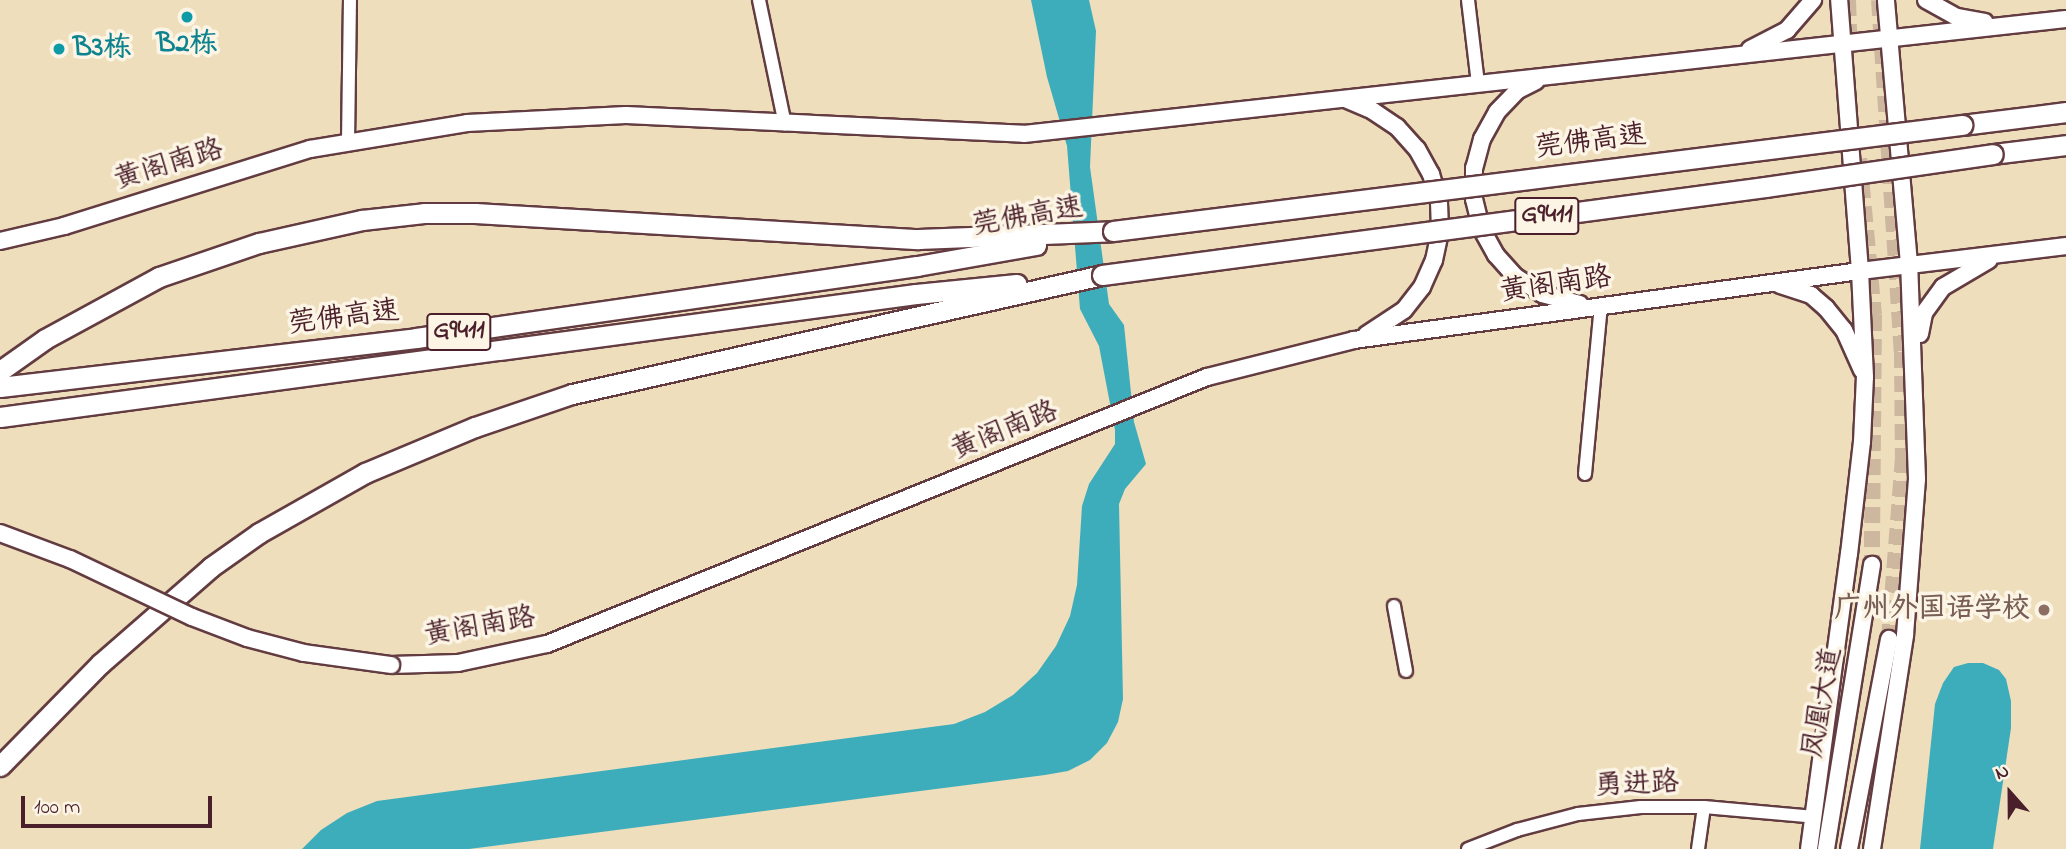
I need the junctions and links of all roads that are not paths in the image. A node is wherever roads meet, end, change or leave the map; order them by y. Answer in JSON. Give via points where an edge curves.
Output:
{"nodes":[{"id":1,"x":350,"y":0,"type":"edge"},
{"id":2,"x":759,"y":0,"type":"edge"},
{"id":3,"x":1468,"y":0,"type":"edge"},
{"id":4,"x":1813,"y":0,"type":"edge"},
{"id":5,"x":1839,"y":0,"type":"edge"},
{"id":6,"x":1886,"y":0,"type":"edge"},
{"id":7,"x":1926,"y":0,"type":"edge"},
{"id":8,"x":2066,"y":19,"type":"edge"},
{"id":9,"x":2004,"y":25,"type":"junction"},
{"id":10,"x":1888,"y":38,"type":"junction"},
{"id":11,"x":1840,"y":43,"type":"junction"},
{"id":12,"x":1737,"y":55,"type":"junction"},
{"id":13,"x":1544,"y":76,"type":"junction"},
{"id":14,"x":1478,"y":84,"type":"junction"},
{"id":15,"x":1345,"y":99,"type":"junction"},
{"id":16,"x":2066,"y":112,"type":"edge"},
{"id":17,"x":785,"y":124,"type":"junction"},
{"id":18,"x":348,"y":142,"type":"junction"},
{"id":19,"x":2066,"y":145,"type":"edge"},
{"id":20,"x":1113,"y":231,"type":"junction"},
{"id":21,"x":0,"y":241,"type":"edge"},
{"id":22,"x":2065,"y":246,"type":"edge"},
{"id":23,"x":2003,"y":253,"type":"junction"},
{"id":24,"x":1909,"y":264,"type":"junction"},
{"id":25,"x":1860,"y":271,"type":"junction"},
{"id":26,"x":1102,"y":275,"type":"junction"},
{"id":27,"x":1774,"y":283,"type":"junction"},
{"id":28,"x":1601,"y":306,"type":"junction"},
{"id":29,"x":1354,"y":340,"type":"junction"},
{"id":30,"x":1915,"y":364,"type":"junction"},
{"id":31,"x":0,"y":371,"type":"edge"},
{"id":32,"x":1865,"y":377,"type":"junction"},
{"id":33,"x":0,"y":387,"type":"edge"},
{"id":34,"x":0,"y":416,"type":"edge"},
{"id":35,"x":1585,"y":474,"type":"dead end"},
{"id":36,"x":0,"y":533,"type":"edge"},
{"id":37,"x":1872,"y":565,"type":"tunnel mouth"},
{"id":38,"x":1394,"y":606,"type":"dead end"},
{"id":39,"x":1889,"y":639,"type":"tunnel mouth"},
{"id":40,"x":1406,"y":671,"type":"dead end"},
{"id":41,"x":0,"y":766,"type":"edge"},
{"id":42,"x":1704,"y":807,"type":"junction"},
{"id":43,"x":1815,"y":817,"type":"junction"},
{"id":44,"x":1468,"y":849,"type":"edge"},
{"id":45,"x":1698,"y":849,"type":"edge"},
{"id":46,"x":1809,"y":849,"type":"edge"},
{"id":47,"x":1826,"y":849,"type":"edge"},
{"id":48,"x":1849,"y":849,"type":"edge"},
{"id":49,"x":1872,"y":849,"type":"edge"}],
"edges":[{"from":1,"to":18,"type":"street"},
{"from":2,"to":17,"type":"street"},
{"from":3,"to":14,"type":"street"},
{"from":4,"to":12,"type":"main road","via":[[1787,30]]},
{"from":5,"to":11,"type":"main road"},
{"from":6,"to":10,"type":"main road"},
{"from":7,"to":9,"type":"main road","via":[[1957,17]]},
{"from":8,"to":9,"type":"main road","name":"黄阁南路"},
{"from":9,"to":10,"type":"main road","name":"黄阁南路"},
{"from":10,"to":11,"type":"main road","name":"黄阁南路"},
{"from":10,"to":24,"type":"main road"},
{"from":11,"to":12,"type":"main road","name":"黄阁南路"},
{"from":11,"to":25,"type":"main road"},
{"from":12,"to":13,"type":"main road","name":"黄阁南路"},
{"from":13,"to":14,"type":"main road","name":"黄阁南路"},
{"from":13,"to":28,"type":"main road","via":[[1518,90],[1497,112],[1482,139],[1474,169],[1474,199],[1481,228],[1516,277],[1542,294],[1571,304]]},
{"from":14,"to":15,"type":"main road","name":"黄阁南路"},
{"from":15,"to":17,"type":"main road","name":"黄阁南路","via":[[1024,134]]},
{"from":15,"to":29,"type":"main road","via":[[1373,111],[1417,149],[1431,174],[1440,222],[1434,260],[1422,287],[1404,310]]},
{"from":16,"to":20,"type":"highway","name":"莞佛高速","number":"G9411","bridge":true},
{"from":17,"to":18,"type":"main road","name":"黄阁南路","via":[[626,115],[547,117],[467,123]]},
{"from":18,"to":21,"type":"main road","name":"黄阁南路","via":[[310,149]]},
{"from":19,"to":26,"type":"highway","name":"莞佛高速","number":"G9411","bridge":true},
{"from":20,"to":31,"type":"highway","via":[[918,239],[424,213],[307,230],[208,258],[106,303]]},
{"from":20,"to":33,"type":"highway","name":"莞佛高速","number":"G9411","via":[[917,266],[415,338]]},
{"from":22,"to":23,"type":"main road","name":"黄阁南路"},
{"from":23,"to":24,"type":"main road","name":"黄阁南路"},
{"from":23,"to":30,"type":"main road","via":[[1960,275],[1932,300],[1924,313]]},
{"from":24,"to":25,"type":"main road","name":"黄阁南路"},
{"from":24,"to":30,"type":"main road"},
{"from":25,"to":27,"type":"main road","name":"黄阁南路"},
{"from":25,"to":32,"type":"main road"},
{"from":26,"to":34,"type":"highway","name":"莞佛高速","number":"G9411","via":[[916,294]]},
{"from":26,"to":41,"type":"highway","via":[[572,394],[475,427],[365,473],[278,521],[211,567],[100,664]]},
{"from":27,"to":28,"type":"main road","name":"黄阁南路"},
{"from":27,"to":32,"type":"main road","via":[[1811,295],[1826,308],[1844,330]]},
{"from":28,"to":29,"type":"main road","name":"黄阁南路"},
{"from":28,"to":35,"type":"street"},
{"from":29,"to":36,"type":"main road","name":"黄阁南路","bridge":true,"via":[[1207,377],[547,644],[458,663],[391,665],[304,653],[247,638]]},
{"from":30,"to":49,"type":"main road","via":[[1917,479],[1905,635]]},
{"from":32,"to":43,"type":"main road","via":[[1862,442]]},
{"from":37,"to":47,"type":"main road","name":"凤凰大道"},
{"from":38,"to":40,"type":"street"},
{"from":39,"to":48,"type":"main road","name":"凤凰大道"},
{"from":42,"to":43,"type":"street","name":"勇进路"},
{"from":42,"to":44,"type":"street","name":"勇进路","via":[[1578,814]]},
{"from":42,"to":45,"type":"street"},
{"from":43,"to":46,"type":"main road"}]}
